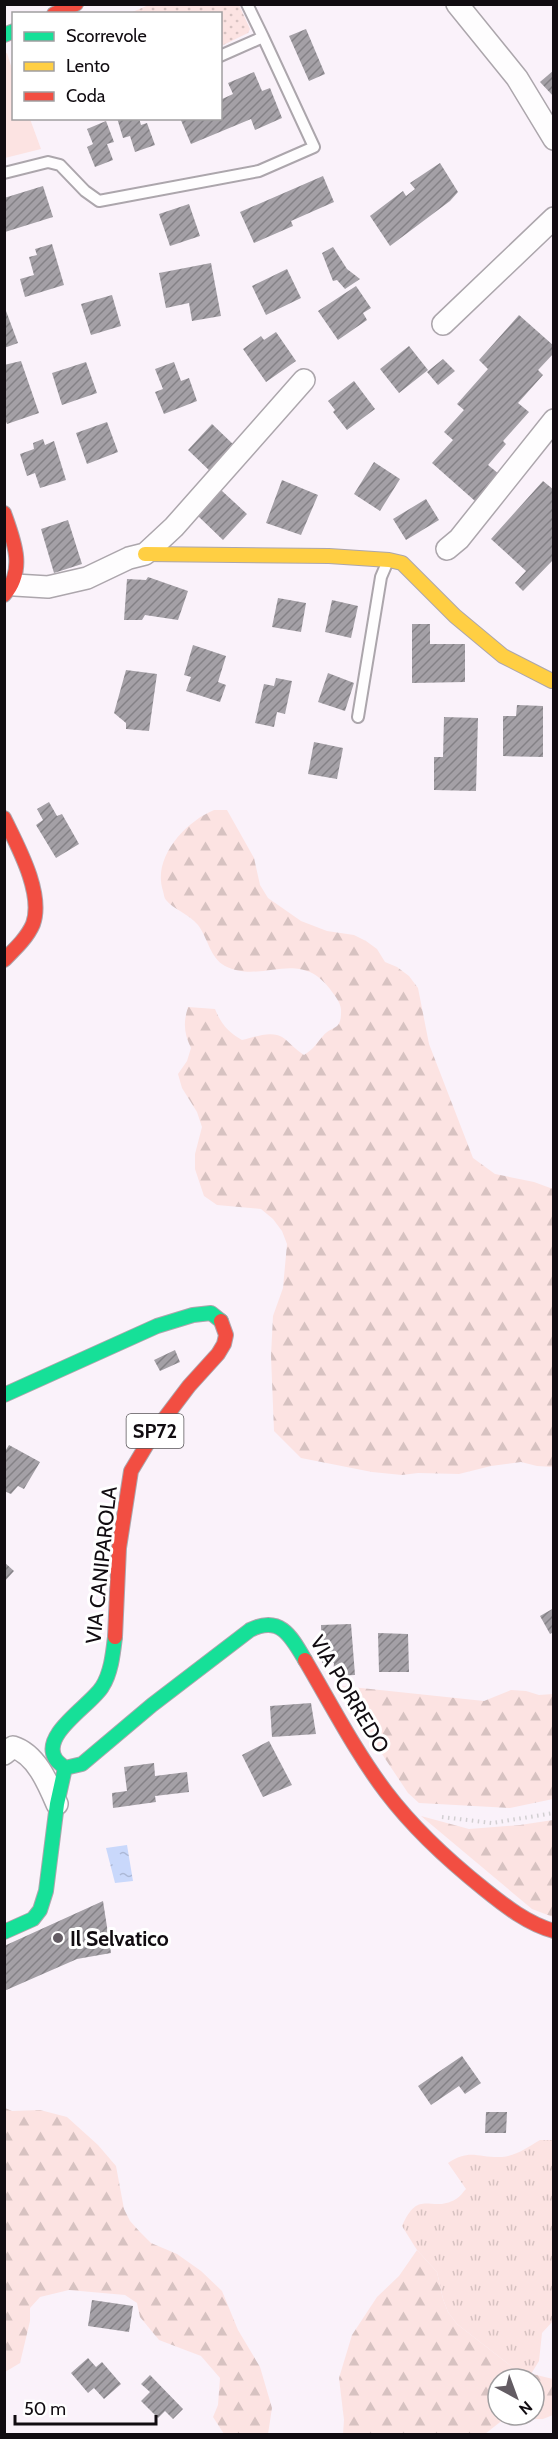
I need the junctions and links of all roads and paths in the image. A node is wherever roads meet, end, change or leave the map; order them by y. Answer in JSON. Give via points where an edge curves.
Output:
{"nodes":[{"id":1,"x":75,"y":4,"type":"edge"},
{"id":2,"x":247,"y":4,"type":"edge"},
{"id":3,"x":457,"y":4,"type":"edge"},
{"id":4,"x":58,"y":12,"type":"edge"},
{"id":5,"x":263,"y":37,"type":"junction"},
{"id":6,"x":222,"y":55,"type":"edge"},
{"id":7,"x":554,"y":139,"type":"edge"},
{"id":8,"x":4,"y":172,"type":"edge"},
{"id":9,"x":554,"y":218,"type":"edge"},
{"id":10,"x":443,"y":324,"type":"dead end"},
{"id":11,"x":304,"y":380,"type":"dead end"},
{"id":12,"x":554,"y":420,"type":"edge"},
{"id":13,"x":4,"y":513,"type":"edge"},
{"id":14,"x":4,"y":535,"type":"edge"},
{"id":15,"x":447,"y":549,"type":"dead end"},
{"id":16,"x":145,"y":554,"type":"junction"},
{"id":17,"x":4,"y":555,"type":"edge"},
{"id":18,"x":389,"y":560,"type":"junction"},
{"id":19,"x":10,"y":590,"type":"edge"},
{"id":20,"x":552,"y":681,"type":"edge"},
{"id":21,"x":358,"y":717,"type":"dead end"},
{"id":22,"x":4,"y":818,"type":"edge"},
{"id":23,"x":4,"y":960,"type":"edge"},
{"id":24,"x":4,"y":1395,"type":"edge"},
{"id":25,"x":4,"y":1754,"type":"edge"},
{"id":26,"x":65,"y":1768,"type":"junction"},
{"id":27,"x":57,"y":1804,"type":"junction"},
{"id":28,"x":554,"y":1813,"type":"edge"},
{"id":29,"x":436,"y":1816,"type":"dead end"},
{"id":30,"x":554,"y":1931,"type":"edge"},
{"id":31,"x":4,"y":1932,"type":"edge"}],
"edges":[{"from":1,"to":4,"type":"main road"},
{"from":2,"to":5,"type":"lane"},
{"from":3,"to":7,"type":"street","via":[[517,78]]},
{"from":5,"to":6,"type":"lane"},
{"from":5,"to":8,"type":"lane","via":[[314,147],[259,171],[99,201],[60,165],[48,162]]},
{"from":9,"to":10,"type":"street"},
{"from":11,"to":16,"type":"street","via":[[174,527]]},
{"from":12,"to":15,"type":"street"},
{"from":13,"to":19,"type":"main road","via":[[15,546],[18,573]]},
{"from":14,"to":17,"type":"lane"},
{"from":16,"to":18,"type":"main road"},
{"from":16,"to":19,"type":"street","via":[[87,578]]},
{"from":18,"to":20,"type":"main road","via":[[408,568],[455,616],[503,656]]},
{"from":18,"to":21,"type":"lane","via":[[381,577]]},
{"from":22,"to":23,"type":"main road","via":[[30,881],[35,908],[27,936]]},
{"from":24,"to":26,"type":"main road","name":"VIA CANIPAROLA","number":"SP72","via":[[177,1320],[211,1313],[225,1330],[226,1338],[214,1359],[147,1442],[132,1470],[117,1575],[111,1667],[98,1694],[57,1734],[54,1751],[57,1762]]},
{"from":25,"to":27,"type":"street","via":[[13,1747],[27,1755],[47,1781]]},
{"from":26,"to":27,"type":"main road"},
{"from":26,"to":30,"type":"main road","name":"VIA PORREDO","via":[[82,1764],[250,1630],[260,1624],[271,1624],[292,1637],[343,1726],[410,1821],[499,1902],[539,1927]]},
{"from":27,"to":31,"type":"main road","via":[[40,1910],[28,1922]]},
{"from":28,"to":29,"type":"path","via":[[492,1823]]}]}
